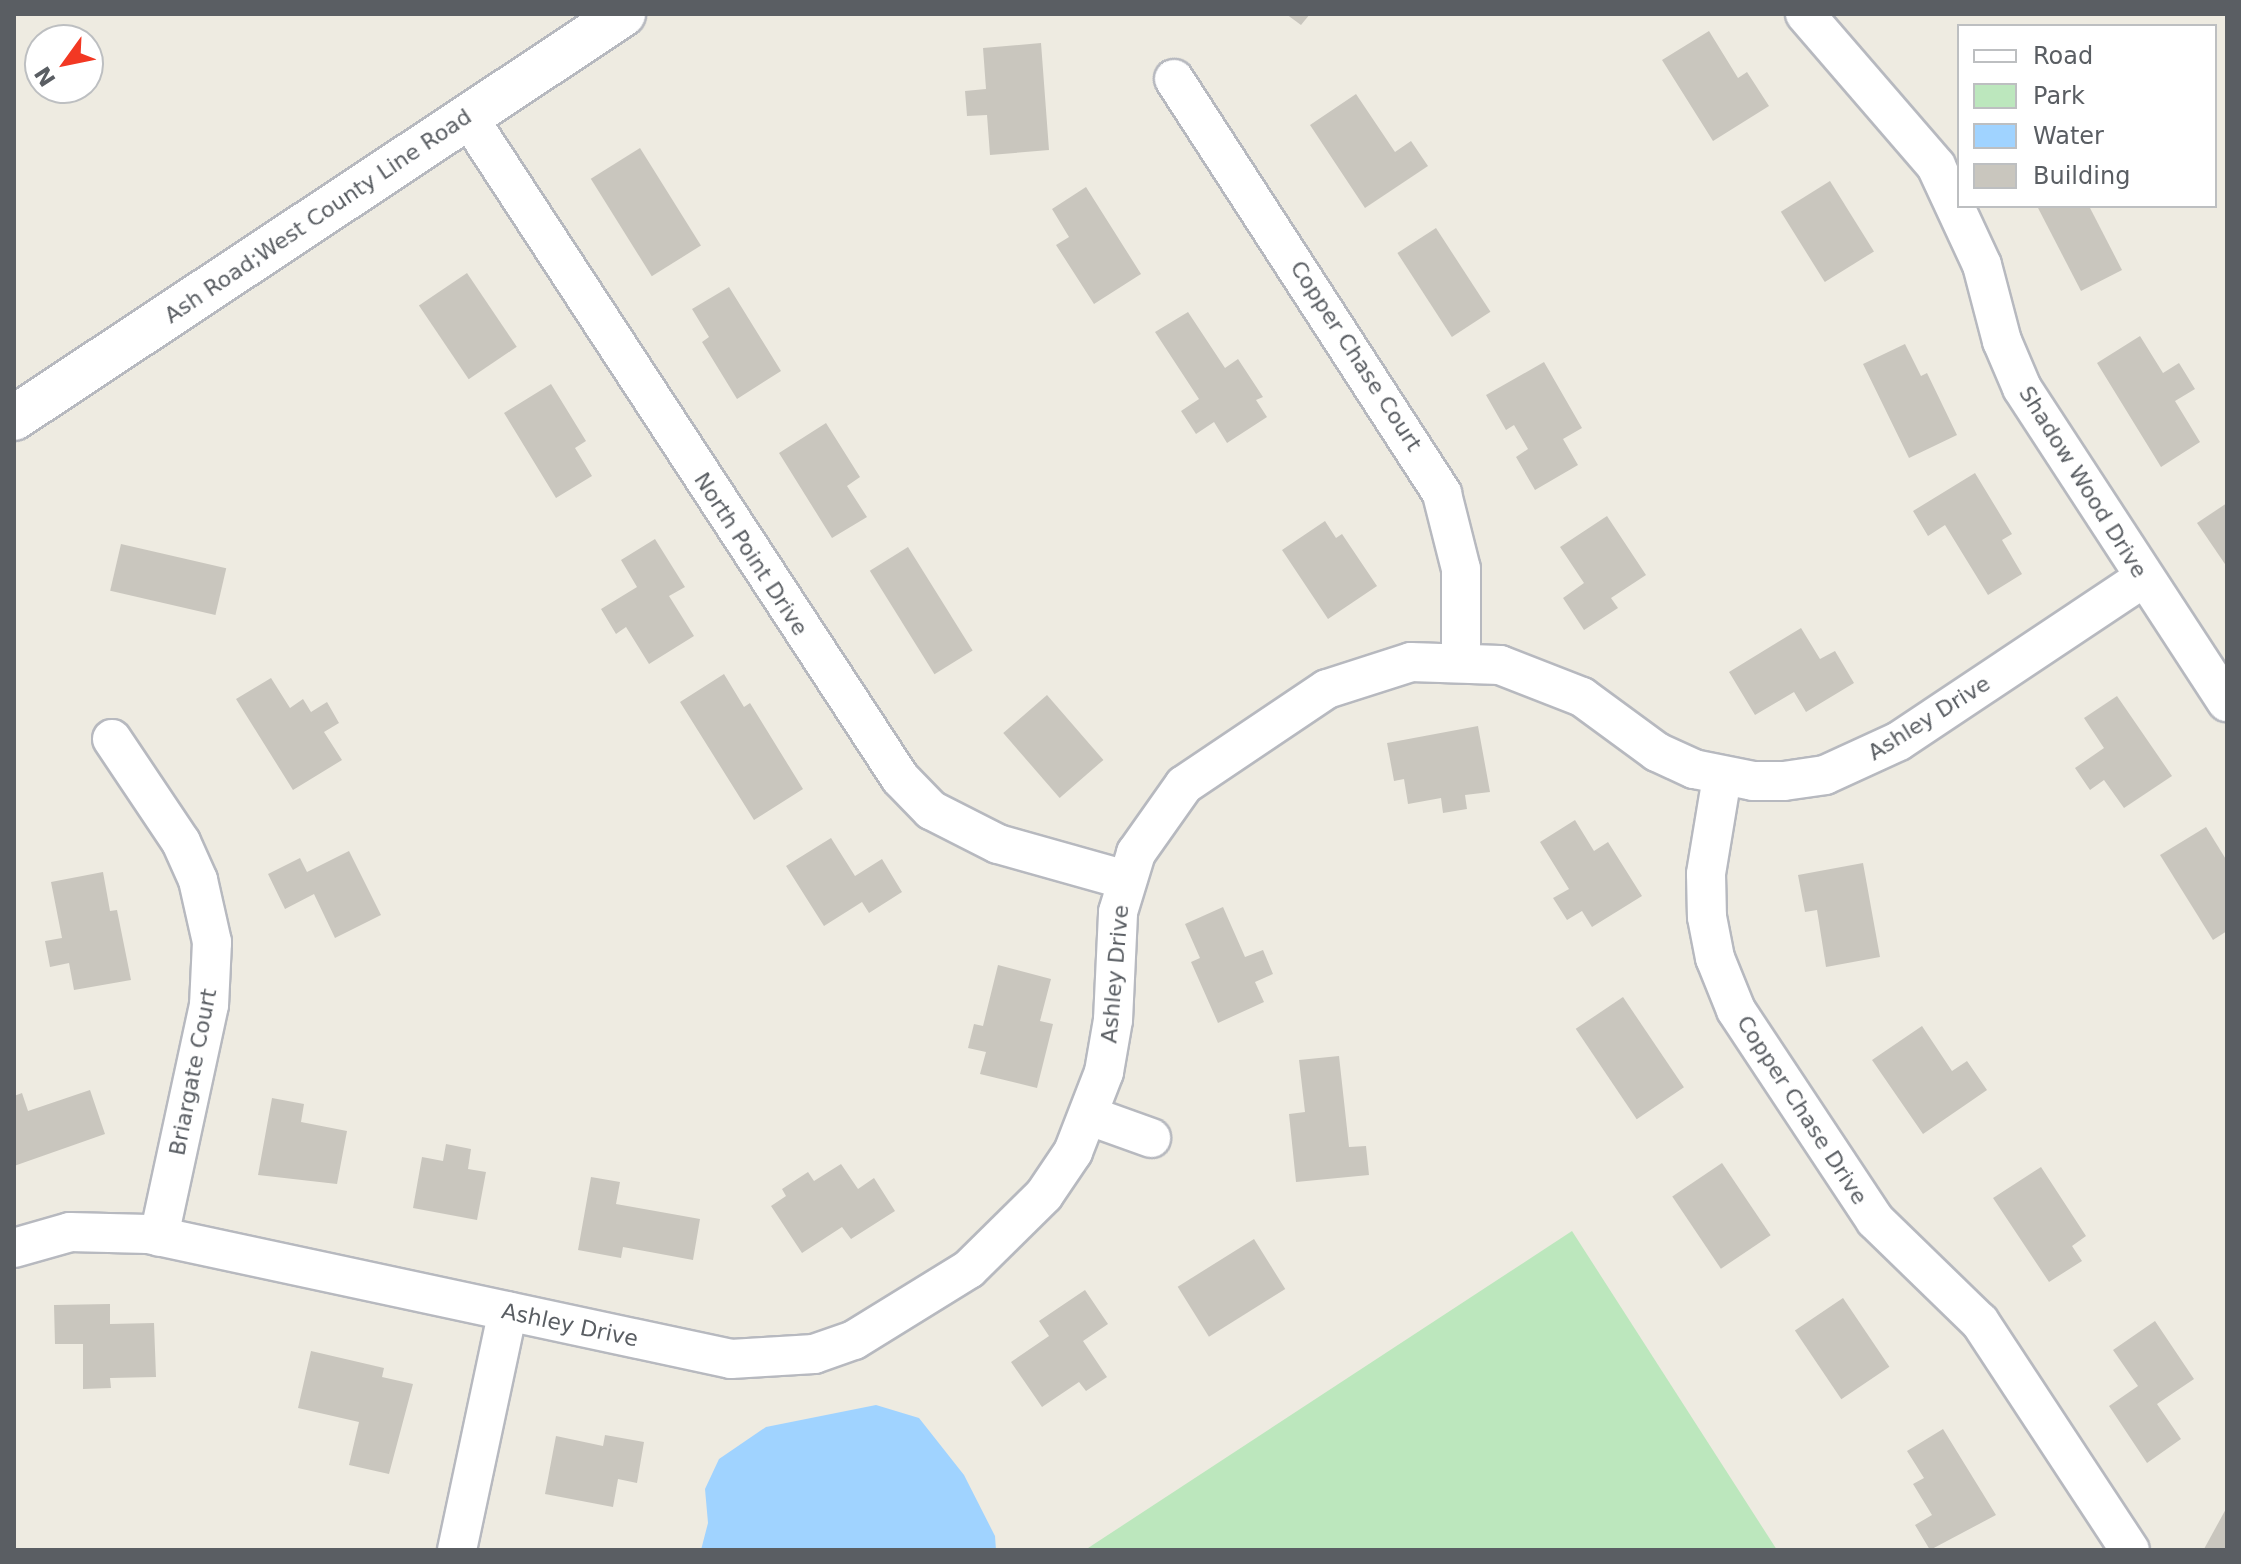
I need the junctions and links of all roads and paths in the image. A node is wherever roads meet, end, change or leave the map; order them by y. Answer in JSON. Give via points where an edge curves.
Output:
{"nodes":[{"id":1,"x":623,"y":14,"type":"edge"},
{"id":2,"x":1805,"y":14,"type":"edge"},
{"id":3,"x":1174,"y":79,"type":"dead end"},
{"id":4,"x":468,"y":117,"type":"junction"},
{"id":5,"x":14,"y":418,"type":"edge"},
{"id":6,"x":2143,"y":578,"type":"junction"},
{"id":7,"x":1461,"y":660,"type":"junction"},
{"id":8,"x":2227,"y":702,"type":"edge"},
{"id":9,"x":112,"y":739,"type":"dead end"},
{"id":10,"x":1722,"y":777,"type":"junction"},
{"id":11,"x":1126,"y":880,"type":"junction"},
{"id":12,"x":1090,"y":1116,"type":"junction"},
{"id":13,"x":1151,"y":1138,"type":"dead end"},
{"id":14,"x":159,"y":1237,"type":"junction"},
{"id":15,"x":14,"y":1248,"type":"edge"},
{"id":16,"x":508,"y":1311,"type":"junction"},
{"id":17,"x":457,"y":1550,"type":"edge"},
{"id":18,"x":2130,"y":1550,"type":"edge"}],
"edges":[{"from":1,"to":4,"type":"main road","name":"Ash Road;West County Line Road"},
{"from":2,"to":6,"type":"street","name":"Shadow Wood Drive","via":[[1936,166],[1982,265],[2002,341],[2022,388]]},
{"from":3,"to":7,"type":"street","name":"Copper Chase Court","via":[[1442,494],[1461,569]]},
{"from":4,"to":5,"type":"main road","name":"Ash Road;West County Line Road"},
{"from":4,"to":11,"type":"street","name":"North Point Drive","via":[[900,778],[931,810],[972,833]]},
{"from":6,"to":8,"type":"street","name":"Shadow Wood Drive"},
{"from":6,"to":10,"type":"street","name":"Ashley Drive","via":[[1899,741],[1853,765],[1784,781]]},
{"from":7,"to":10,"type":"street","name":"Ashley Drive","via":[[1542,678],[1582,697],[1657,752]]},
{"from":7,"to":11,"type":"street","name":"Ashley Drive","via":[[1411,662],[1368,672],[1327,689],[1217,759],[1157,817]]},
{"from":9,"to":14,"type":"street","name":"Briargate Court","via":[[181,842],[198,880],[212,942],[209,1005]]},
{"from":10,"to":18,"type":"street","name":"Copper Chase Drive","via":[[1706,874],[1707,917],[1715,958],[1736,1010],[1875,1220],[1980,1322]]},
{"from":11,"to":12,"type":"street","name":"Ashley Drive","via":[[1115,933],[1113,1020]]},
{"from":12,"to":13,"type":"street"},
{"from":12,"to":16,"type":"street","name":"Ashley Drive","via":[[1044,1195],[1009,1235],[969,1269],[892,1319],[814,1354],[731,1359]]},
{"from":14,"to":15,"type":"street","name":"Ashley Drive","via":[[110,1230],[70,1232]]},
{"from":14,"to":16,"type":"street","name":"Ashley Drive"},
{"from":16,"to":17,"type":"street"}]}
